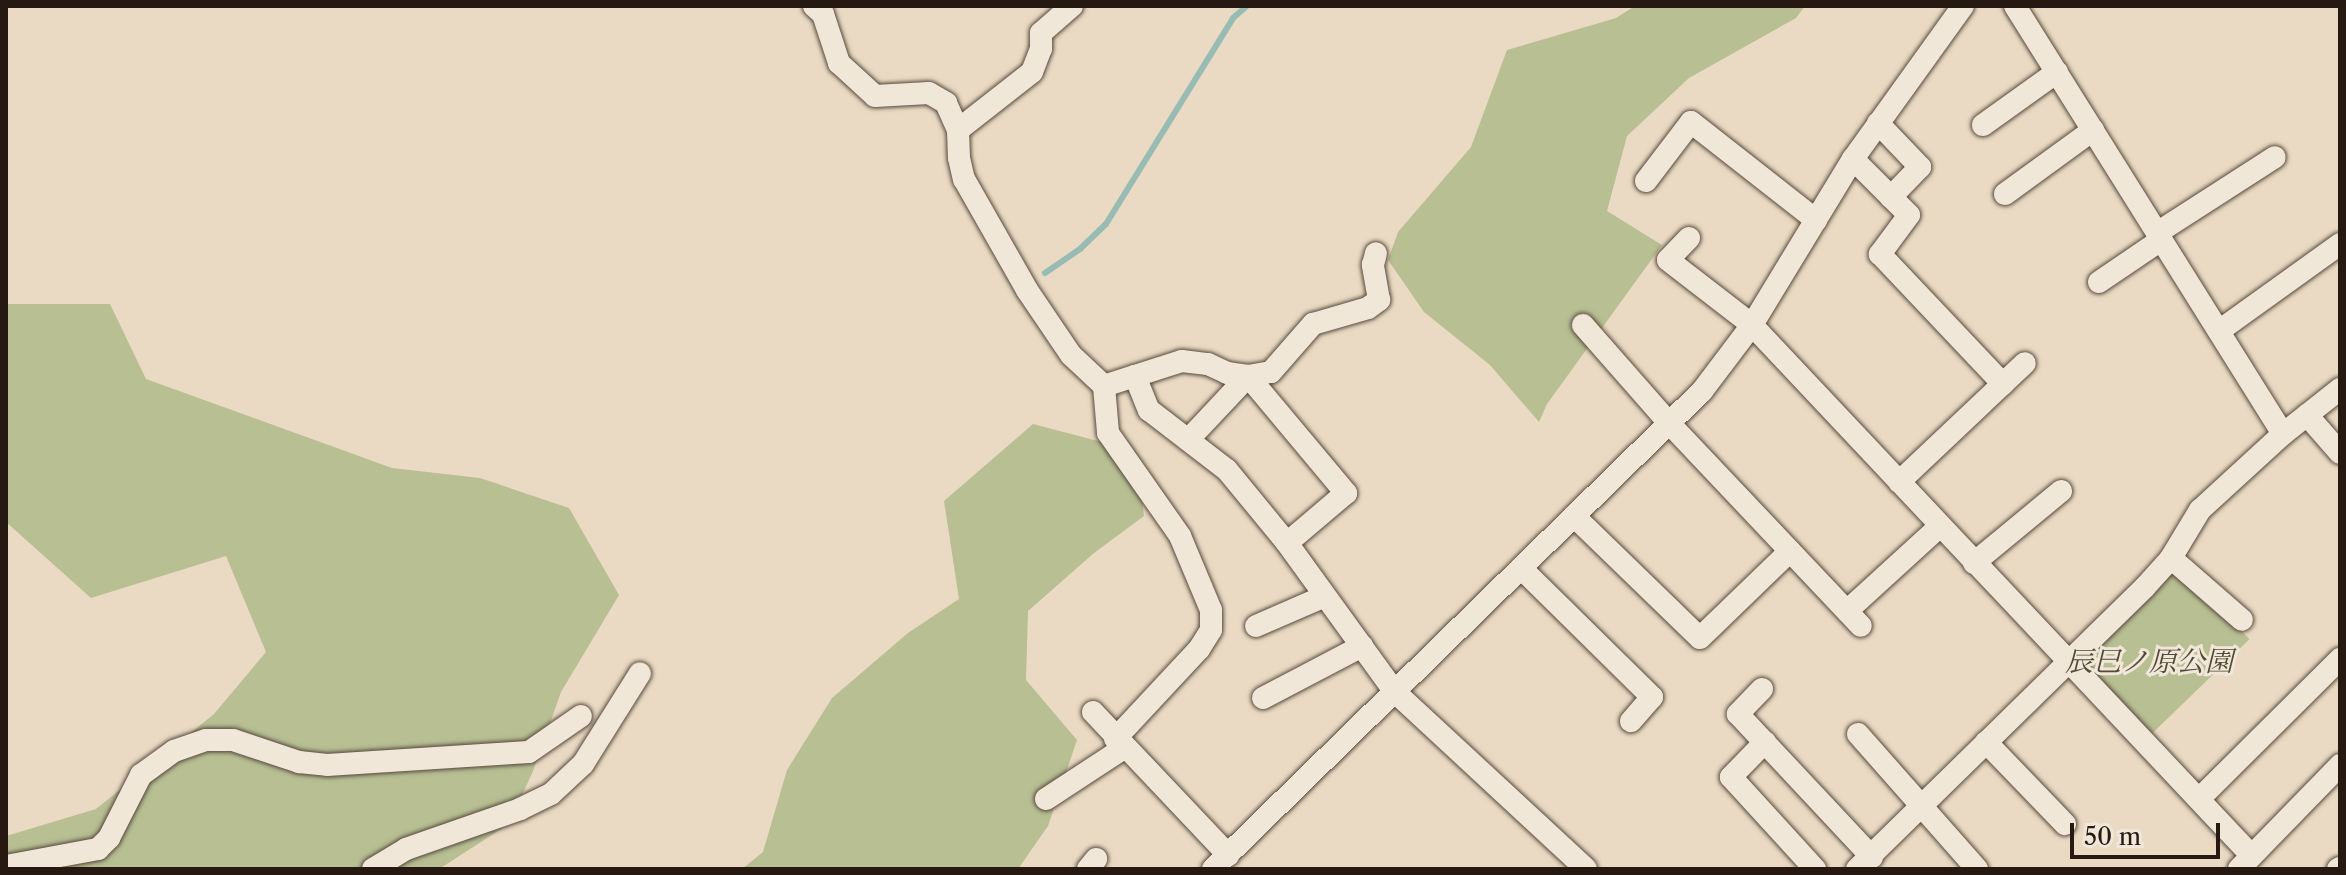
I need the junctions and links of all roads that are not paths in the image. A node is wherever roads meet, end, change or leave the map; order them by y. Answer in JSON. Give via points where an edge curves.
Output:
{"nodes":[{"id":1,"x":814,"y":6,"type":"edge"},
{"id":2,"x":1072,"y":6,"type":"edge"},
{"id":3,"x":1963,"y":6,"type":"edge"},
{"id":4,"x":2015,"y":6,"type":"edge"},
{"id":5,"x":2057,"y":72,"type":"junction"},
{"id":6,"x":1878,"y":123,"type":"junction"},
{"id":7,"x":1983,"y":125,"type":"dead end"},
{"id":8,"x":958,"y":130,"type":"junction"},
{"id":9,"x":2093,"y":130,"type":"junction"},
{"id":10,"x":2275,"y":157,"type":"dead end"},
{"id":11,"x":1853,"y":159,"type":"junction"},
{"id":12,"x":1646,"y":181,"type":"dead end"},
{"id":13,"x":2005,"y":194,"type":"dead end"},
{"id":14,"x":1891,"y":197,"type":"junction"},
{"id":15,"x":1816,"y":220,"type":"junction"},
{"id":16,"x":2159,"y":236,"type":"junction"},
{"id":17,"x":1689,"y":238,"type":"dead end"},
{"id":18,"x":2340,"y":244,"type":"edge"},
{"id":19,"x":1376,"y":253,"type":"dead end"},
{"id":20,"x":2099,"y":282,"type":"dead end"},
{"id":21,"x":1583,"y":325,"type":"dead end"},
{"id":22,"x":1752,"y":325,"type":"junction"},
{"id":23,"x":2219,"y":331,"type":"junction"},
{"id":24,"x":2025,"y":363,"type":"dead end"},
{"id":25,"x":1135,"y":376,"type":"junction"},
{"id":26,"x":1248,"y":376,"type":"junction"},
{"id":27,"x":2003,"y":384,"type":"junction"},
{"id":28,"x":1104,"y":386,"type":"junction"},
{"id":29,"x":2340,"y":389,"type":"edge"},
{"id":30,"x":2307,"y":415,"type":"junction"},
{"id":31,"x":1669,"y":423,"type":"junction"},
{"id":32,"x":2283,"y":434,"type":"junction"},
{"id":33,"x":1188,"y":440,"type":"junction"},
{"id":34,"x":2340,"y":453,"type":"edge"},
{"id":35,"x":1899,"y":482,"type":"junction"},
{"id":36,"x":2061,"y":491,"type":"dead end"},
{"id":37,"x":1574,"y":516,"type":"junction"},
{"id":38,"x":1940,"y":526,"type":"junction"},
{"id":39,"x":1287,"y":543,"type":"junction"},
{"id":40,"x":1790,"y":551,"type":"junction"},
{"id":41,"x":2171,"y":558,"type":"junction"},
{"id":42,"x":1974,"y":563,"type":"junction"},
{"id":43,"x":1521,"y":568,"type":"junction"},
{"id":44,"x":1325,"y":596,"type":"junction"},
{"id":45,"x":2242,"y":620,"type":"dead end"},
{"id":46,"x":1256,"y":626,"type":"dead end"},
{"id":47,"x":1362,"y":646,"type":"junction"},
{"id":48,"x":2340,"y":659,"type":"edge"},
{"id":49,"x":2066,"y":661,"type":"junction"},
{"id":50,"x":640,"y":673,"type":"dead end"},
{"id":51,"x":1762,"y":689,"type":"dead end"},
{"id":52,"x":1395,"y":692,"type":"junction"},
{"id":53,"x":1263,"y":698,"type":"dead end"},
{"id":54,"x":1093,"y":712,"type":"dead end"},
{"id":55,"x":581,"y":716,"type":"dead end"},
{"id":56,"x":1631,"y":721,"type":"dead end"},
{"id":57,"x":1858,"y":734,"type":"dead end"},
{"id":58,"x":1765,"y":742,"type":"junction"},
{"id":59,"x":1986,"y":742,"type":"junction"},
{"id":60,"x":1120,"y":743,"type":"junction"},
{"id":61,"x":2340,"y":765,"type":"edge"},
{"id":62,"x":1046,"y":799,"type":"dead end"},
{"id":63,"x":2199,"y":799,"type":"junction"},
{"id":64,"x":1921,"y":807,"type":"junction"},
{"id":65,"x":2065,"y":824,"type":"dead end"},
{"id":66,"x":1221,"y":862,"type":"edge"},
{"id":67,"x":2245,"y":862,"type":"edge"},
{"id":68,"x":1864,"y":863,"type":"edge"},
{"id":69,"x":6,"y":866,"type":"edge"},
{"id":70,"x":1583,"y":868,"type":"edge"},
{"id":71,"x":373,"y":869,"type":"edge"},
{"id":72,"x":1815,"y":869,"type":"edge"},
{"id":73,"x":1977,"y":869,"type":"edge"}],
"edges":[{"from":1,"to":8,"type":"street","via":[[823,14],[839,63],[862,85],[875,96],[929,93],[946,103]]},
{"from":2,"to":8,"type":"street","via":[[1041,33],[1032,72]]},
{"from":3,"to":6,"type":"street"},
{"from":4,"to":5,"type":"street"},
{"from":5,"to":7,"type":"street"},
{"from":5,"to":9,"type":"street"},
{"from":6,"to":11,"type":"street"},
{"from":6,"to":14,"type":"street","via":[[1920,167]]},
{"from":8,"to":28,"type":"street","via":[[964,179],[1027,290],[1071,355]]},
{"from":9,"to":13,"type":"street"},
{"from":9,"to":16,"type":"street"},
{"from":10,"to":16,"type":"street"},
{"from":11,"to":14,"type":"street"},
{"from":11,"to":15,"type":"street"},
{"from":12,"to":15,"type":"street","via":[[1691,122]]},
{"from":14,"to":27,"type":"street","via":[[1909,215],[1880,254]]},
{"from":15,"to":22,"type":"street"},
{"from":16,"to":20,"type":"street"},
{"from":16,"to":23,"type":"street"},
{"from":17,"to":22,"type":"street","via":[[1668,260]]},
{"from":18,"to":23,"type":"street"},
{"from":19,"to":26,"type":"street","via":[[1379,300],[1313,324],[1280,365]]},
{"from":21,"to":31,"type":"street"},
{"from":22,"to":31,"type":"street","via":[[1702,391]]},
{"from":22,"to":35,"type":"street"},
{"from":23,"to":32,"type":"street"},
{"from":24,"to":27,"type":"street"},
{"from":25,"to":26,"type":"street","via":[[1182,361]]},
{"from":25,"to":28,"type":"street"},
{"from":25,"to":33,"type":"street","via":[[1149,410]]},
{"from":26,"to":33,"type":"street"},
{"from":26,"to":39,"type":"street","via":[[1346,493]]},
{"from":27,"to":35,"type":"street"},
{"from":28,"to":60,"type":"street","via":[[1108,433],[1180,536],[1211,610],[1211,630],[1199,649]]},
{"from":29,"to":30,"type":"street"},
{"from":30,"to":32,"type":"street"},
{"from":30,"to":34,"type":"street"},
{"from":31,"to":37,"type":"street"},
{"from":31,"to":40,"type":"street"},
{"from":32,"to":41,"type":"street","via":[[2200,510]]},
{"from":33,"to":39,"type":"street","via":[[1227,470]]},
{"from":35,"to":38,"type":"street"},
{"from":36,"to":42,"type":"street"},
{"from":37,"to":40,"type":"street","via":[[1700,638]]},
{"from":37,"to":43,"type":"street"},
{"from":38,"to":40,"type":"street","via":[[1854,618]]},
{"from":38,"to":42,"type":"street"},
{"from":39,"to":44,"type":"street"},
{"from":41,"to":45,"type":"street"},
{"from":41,"to":49,"type":"street"},
{"from":42,"to":49,"type":"street"},
{"from":43,"to":52,"type":"street"},
{"from":43,"to":56,"type":"street","via":[[1652,697]]},
{"from":44,"to":46,"type":"street"},
{"from":44,"to":47,"type":"street"},
{"from":47,"to":52,"type":"street"},
{"from":47,"to":53,"type":"street"},
{"from":48,"to":63,"type":"street"},
{"from":49,"to":59,"type":"street"},
{"from":49,"to":63,"type":"street"},
{"from":50,"to":71,"type":"street","via":[[583,764],[551,794],[406,849]]},
{"from":51,"to":58,"type":"street","via":[[1738,714]]},
{"from":52,"to":66,"type":"street"},
{"from":52,"to":70,"type":"street"},
{"from":54,"to":60,"type":"street"},
{"from":55,"to":69,"type":"street","via":[[529,752],[327,765],[299,762],[233,740],[206,740],[174,751],[141,775],[98,849]]},
{"from":57,"to":64,"type":"street"},
{"from":58,"to":68,"type":"street"},
{"from":58,"to":72,"type":"street","via":[[1731,777]]},
{"from":59,"to":64,"type":"street"},
{"from":59,"to":65,"type":"street"},
{"from":60,"to":62,"type":"street"},
{"from":60,"to":66,"type":"street"},
{"from":61,"to":67,"type":"street"},
{"from":63,"to":67,"type":"street"},
{"from":64,"to":68,"type":"street"},
{"from":64,"to":73,"type":"street"}]}
